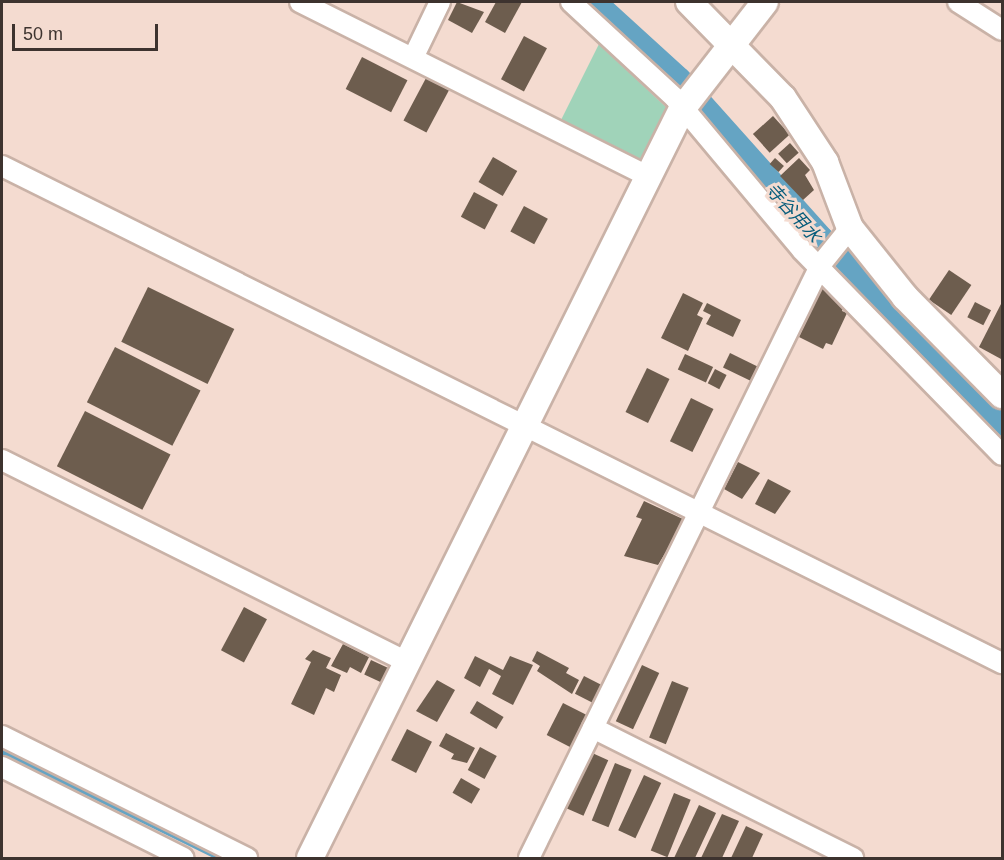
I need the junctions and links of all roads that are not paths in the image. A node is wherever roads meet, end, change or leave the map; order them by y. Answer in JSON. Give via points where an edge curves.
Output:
{"nodes":[{"id":1,"x":300,"y":2,"type":"edge"},
{"id":2,"x":440,"y":2,"type":"edge"},
{"id":3,"x":571,"y":2,"type":"edge"},
{"id":4,"x":689,"y":2,"type":"edge"},
{"id":5,"x":765,"y":2,"type":"edge"},
{"id":6,"x":958,"y":2,"type":"edge"},
{"id":7,"x":1002,"y":30,"type":"edge"},
{"id":8,"x":729,"y":43,"type":"junction"},
{"id":9,"x":413,"y":58,"type":"junction"},
{"id":10,"x":682,"y":109,"type":"junction"},
{"id":11,"x":2,"y":166,"type":"edge"},
{"id":12,"x":648,"y":176,"type":"junction"},
{"id":13,"x":833,"y":249,"type":"junction"},
{"id":14,"x":1002,"y":395,"type":"edge"},
{"id":15,"x":525,"y":427,"type":"junction"},
{"id":16,"x":1002,"y":455,"type":"edge"},
{"id":17,"x":2,"y":460,"type":"edge"},
{"id":18,"x":699,"y":513,"type":"junction"},
{"id":19,"x":408,"y":662,"type":"junction"},
{"id":20,"x":1002,"y":663,"type":"edge"},
{"id":21,"x":593,"y":728,"type":"junction"},
{"id":22,"x":2,"y":736,"type":"edge"},
{"id":23,"x":2,"y":767,"type":"edge"},
{"id":24,"x":184,"y":858,"type":"edge"},
{"id":25,"x":247,"y":858,"type":"edge"},
{"id":26,"x":310,"y":858,"type":"edge"},
{"id":27,"x":529,"y":858,"type":"edge"},
{"id":28,"x":853,"y":858,"type":"edge"}],
"edges":[{"from":1,"to":9,"type":"street"},
{"from":2,"to":9,"type":"street"},
{"from":3,"to":10,"type":"street"},
{"from":4,"to":8,"type":"street"},
{"from":5,"to":8,"type":"street"},
{"from":6,"to":7,"type":"street"},
{"from":8,"to":10,"type":"street"},
{"from":8,"to":13,"type":"street","via":[[783,98],[815,144]]},
{"from":9,"to":12,"type":"street"},
{"from":10,"to":12,"type":"street"},
{"from":10,"to":13,"type":"street","via":[[802,250]]},
{"from":11,"to":15,"type":"street"},
{"from":12,"to":15,"type":"street"},
{"from":13,"to":14,"type":"street","via":[[905,297]]},
{"from":13,"to":16,"type":"street"},
{"from":13,"to":18,"type":"street"},
{"from":15,"to":18,"type":"street"},
{"from":15,"to":19,"type":"street"},
{"from":17,"to":19,"type":"street"},
{"from":18,"to":20,"type":"street"},
{"from":18,"to":21,"type":"street"},
{"from":19,"to":26,"type":"street"},
{"from":21,"to":27,"type":"street"},
{"from":21,"to":28,"type":"street"},
{"from":22,"to":25,"type":"street"},
{"from":23,"to":24,"type":"street"}]}
